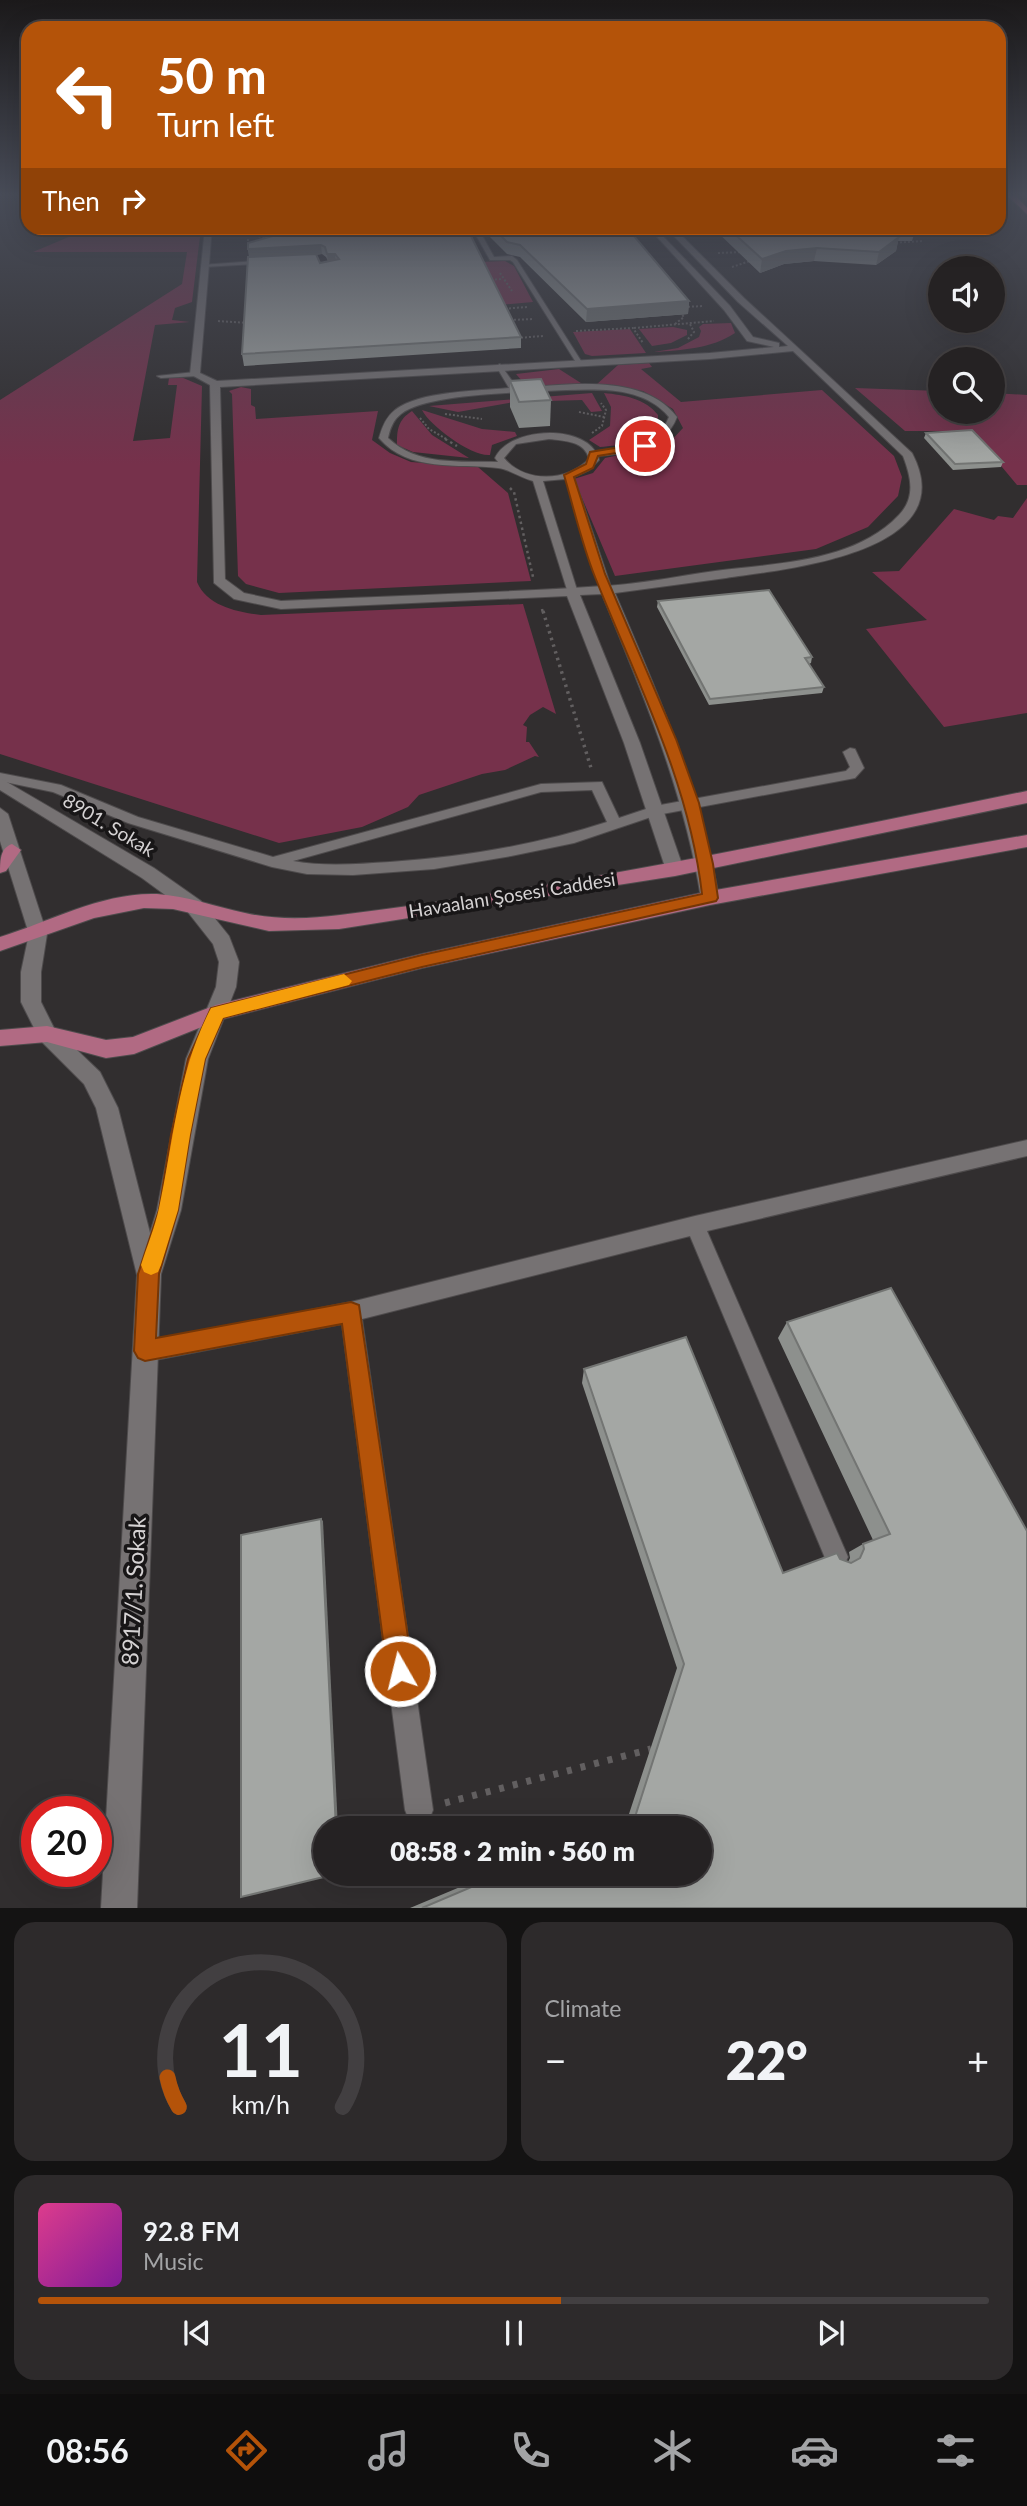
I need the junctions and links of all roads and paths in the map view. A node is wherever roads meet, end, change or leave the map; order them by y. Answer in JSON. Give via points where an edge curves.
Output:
{"nodes":[{"id":1,"x":202,"y":285,"type":"edge"},
{"id":2,"x":531,"y":285,"type":"edge"},
{"id":3,"x":705,"y":285,"type":"edge"},
{"id":4,"x":727,"y":285,"type":"edge"},
{"id":5,"x":508,"y":287,"type":"dead end"},
{"id":6,"x":500,"y":288,"type":"edge"},
{"id":7,"x":545,"y":306,"type":"junction"},
{"id":8,"x":702,"y":306,"type":"dead end"},
{"id":9,"x":677,"y":308,"type":"edge"},
{"id":10,"x":491,"y":309,"type":"edge"},
{"id":11,"x":702,"y":311,"type":"dead end"},
{"id":12,"x":708,"y":313,"type":"dead end"},
{"id":13,"x":533,"y":319,"type":"dead end"},
{"id":14,"x":199,"y":320,"type":"junction"},
{"id":15,"x":249,"y":323,"type":"edge"},
{"id":16,"x":675,"y":325,"type":"junction"},
{"id":17,"x":633,"y":328,"type":"junction"},
{"id":18,"x":561,"y":331,"type":"junction"},
{"id":19,"x":778,"y":331,"type":"junction"},
{"id":20,"x":746,"y":334,"type":"junction"},
{"id":21,"x":543,"y":337,"type":"dead end"},
{"id":22,"x":517,"y":338,"type":"junction"},
{"id":23,"x":733,"y":340,"type":"dead end"},
{"id":24,"x":720,"y":345,"type":"dead end"},
{"id":25,"x":794,"y":348,"type":"junction"},
{"id":26,"x":676,"y":355,"type":"junction"},
{"id":27,"x":653,"y":357,"type":"junction"},
{"id":28,"x":580,"y":362,"type":"junction"},
{"id":29,"x":530,"y":365,"type":"junction"},
{"id":30,"x":500,"y":366,"type":"junction"},
{"id":31,"x":195,"y":374,"type":"junction"},
{"id":32,"x":161,"y":376,"type":"dead end"},
{"id":33,"x":215,"y":384,"type":"junction"},
{"id":34,"x":515,"y":392,"type":"junction"},
{"id":35,"x":414,"y":404,"type":"junction"},
{"id":36,"x":579,"y":412,"type":"dead end"},
{"id":37,"x":604,"y":417,"type":"dead end"},
{"id":38,"x":594,"y":454,"type":"junction"},
{"id":39,"x":482,"y":464,"type":"junction"},
{"id":40,"x":503,"y":465,"type":"junction"},
{"id":41,"x":569,"y":475,"type":"junction"},
{"id":42,"x":537,"y":477,"type":"junction"},
{"id":43,"x":607,"y":590,"type":"junction"},
{"id":44,"x":573,"y":593,"type":"junction"},
{"id":45,"x":537,"y":594,"type":"junction"},
{"id":46,"x":850,"y":752,"type":"dead end"},
{"id":47,"x":0,"y":777,"type":"edge"},
{"id":48,"x":0,"y":783,"type":"edge"},
{"id":49,"x":597,"y":785,"type":"junction"},
{"id":50,"x":1027,"y":797,"type":"edge"},
{"id":51,"x":692,"y":803,"type":"junction"},
{"id":52,"x":655,"y":811,"type":"junction"},
{"id":53,"x":0,"y":814,"type":"edge"},
{"id":54,"x":615,"y":825,"type":"junction"},
{"id":55,"x":1027,"y":841,"type":"edge"},
{"id":56,"x":12,"y":850,"type":"junction"},
{"id":57,"x":272,"y":862,"type":"junction"},
{"id":58,"x":706,"y":864,"type":"junction"},
{"id":59,"x":0,"y":867,"type":"edge"},
{"id":60,"x":675,"y":870,"type":"junction"},
{"id":61,"x":710,"y":898,"type":"junction"},
{"id":62,"x":194,"y":906,"type":"junction"},
{"id":63,"x":38,"y":934,"type":"junction"},
{"id":64,"x":0,"y":944,"type":"edge"},
{"id":65,"x":216,"y":1013,"type":"junction"},
{"id":66,"x":47,"y":1034,"type":"junction"},
{"id":67,"x":0,"y":1038,"type":"edge"},
{"id":68,"x":1027,"y":1149,"type":"edge"},
{"id":69,"x":695,"y":1225,"type":"junction"},
{"id":70,"x":149,"y":1274,"type":"junction"},
{"id":71,"x":351,"y":1312,"type":"junction"},
{"id":72,"x":145,"y":1351,"type":"junction"},
{"id":73,"x":836,"y":1557,"type":"edge"},
{"id":74,"x":651,"y":1749,"type":"dead end"},
{"id":75,"x":419,"y":1810,"type":"joint"},
{"id":76,"x":119,"y":1908,"type":"edge"}],
"edges":[{"from":1,"to":14,"type":"street"},
{"from":2,"to":7,"type":"lane"},
{"from":3,"to":20,"type":"street"},
{"from":4,"to":19,"type":"street"},
{"from":5,"to":6,"type":"path"},
{"from":7,"to":10,"type":"path"},
{"from":7,"to":18,"type":"lane"},
{"from":8,"to":11,"type":"path"},
{"from":9,"to":16,"type":"path","via":[[684,317]]},
{"from":12,"to":16,"type":"path","via":[[715,322]]},
{"from":13,"to":22,"type":"path","via":[[508,320]]},
{"from":14,"to":15,"type":"path"},
{"from":14,"to":31,"type":"street"},
{"from":16,"to":17,"type":"path"},
{"from":17,"to":18,"type":"path"},
{"from":17,"to":27,"type":"path"},
{"from":18,"to":28,"type":"lane"},
{"from":19,"to":20,"type":"street"},
{"from":19,"to":25,"type":"street"},
{"from":20,"to":23,"type":"street"},
{"from":20,"to":25,"type":"street","via":[[757,342]]},
{"from":21,"to":22,"type":"path"},
{"from":22,"to":29,"type":"path"},
{"from":24,"to":26,"type":"street"},
{"from":25,"to":26,"type":"street"},
{"from":25,"to":43,"type":"street","via":[[908,455],[918,485],[915,502],[903,519],[886,533],[836,556]]},
{"from":26,"to":27,"type":"street"},
{"from":27,"to":28,"type":"street"},
{"from":28,"to":29,"type":"street"},
{"from":29,"to":30,"type":"street"},
{"from":30,"to":33,"type":"street"},
{"from":30,"to":34,"type":"lane"},
{"from":31,"to":32,"type":"lane"},
{"from":31,"to":33,"type":"street"},
{"from":33,"to":45,"type":"street","via":[[219,580],[227,590],[260,603],[281,605]]},
{"from":34,"to":35,"type":"lane"},
{"from":34,"to":38,"type":"lane","via":[[591,387],[624,390],[657,402],[673,417],[660,442]]},
{"from":35,"to":39,"type":"path","via":[[429,429]]},
{"from":35,"to":39,"type":"lane","via":[[387,425],[383,438],[390,447],[434,462]]},
{"from":36,"to":37,"type":"path"},
{"from":38,"to":40,"type":"lane","via":[[565,438],[534,437],[501,451]]},
{"from":38,"to":41,"type":"lane","via":[[590,466]]},
{"from":39,"to":40,"type":"lane"},
{"from":39,"to":45,"type":"path","via":[[514,492]]},
{"from":40,"to":42,"type":"lane"},
{"from":41,"to":42,"type":"lane"},
{"from":41,"to":43,"type":"lane"},
{"from":42,"to":44,"type":"lane"},
{"from":43,"to":44,"type":"street"},
{"from":43,"to":51,"type":"street"},
{"from":44,"to":45,"type":"street"},
{"from":44,"to":52,"type":"street"},
{"from":45,"to":49,"type":"path"},
{"from":46,"to":51,"type":"lane","via":[[857,768],[850,775]]},
{"from":47,"to":57,"type":"lane","via":[[56,788],[133,820]]},
{"from":48,"to":62,"type":"street","name":"8901. Sokak"},
{"from":49,"to":54,"type":"lane"},
{"from":49,"to":57,"type":"lane","via":[[541,788]]},
{"from":50,"to":58,"type":"main road","name":"Havaalanı Şosesi Caddesi"},
{"from":51,"to":52,"type":"lane"},
{"from":51,"to":58,"type":"street"},
{"from":52,"to":54,"type":"lane"},
{"from":52,"to":60,"type":"street"},
{"from":53,"to":56,"type":"street"},
{"from":54,"to":57,"type":"lane","via":[[574,838],[434,864],[353,870],[307,869]]},
{"from":55,"to":61,"type":"main road","name":"Havaalanı Şosesi Caddesi"},
{"from":56,"to":59,"type":"main road"},
{"from":56,"to":63,"type":"street"},
{"from":58,"to":60,"type":"main road","name":"Havaalanı Şosesi Caddesi"},
{"from":58,"to":61,"type":"street"},
{"from":60,"to":62,"type":"main road","name":"Havaalanı Şosesi Caddesi","via":[[313,924],[261,923]]},
{"from":61,"to":65,"type":"main road","name":"Havaalanı Şosesi Caddesi","via":[[422,961]]},
{"from":62,"to":63,"type":"main road","name":"Havaalanı Şosesi Caddesi","via":[[143,901],[86,914]]},
{"from":62,"to":65,"type":"street","name":"8917/1. Sokak","via":[[222,941],[229,962]]},
{"from":63,"to":64,"type":"main road","name":"Havaalanı Şosesi Caddesi"},
{"from":63,"to":66,"type":"street","name":"8917/1. Sokak","via":[[30,1002]]},
{"from":65,"to":66,"type":"main road","via":[[134,1045],[106,1049]]},
{"from":65,"to":70,"type":"street","name":"8917/1. Sokak","via":[[197,1059],[169,1210]]},
{"from":66,"to":67,"type":"main road"},
{"from":66,"to":70,"type":"street","name":"8917/1. Sokak","via":[[92,1078],[107,1108]]},
{"from":68,"to":69,"type":"lane"},
{"from":69,"to":71,"type":"lane"},
{"from":69,"to":73,"type":"lane"},
{"from":70,"to":72,"type":"street","name":"8917/1. Sokak"},
{"from":71,"to":72,"type":"lane"},
{"from":71,"to":75,"type":"lane"},
{"from":72,"to":76,"type":"street","name":"8917/1. Sokak"},
{"from":74,"to":75,"type":"path"}]}
